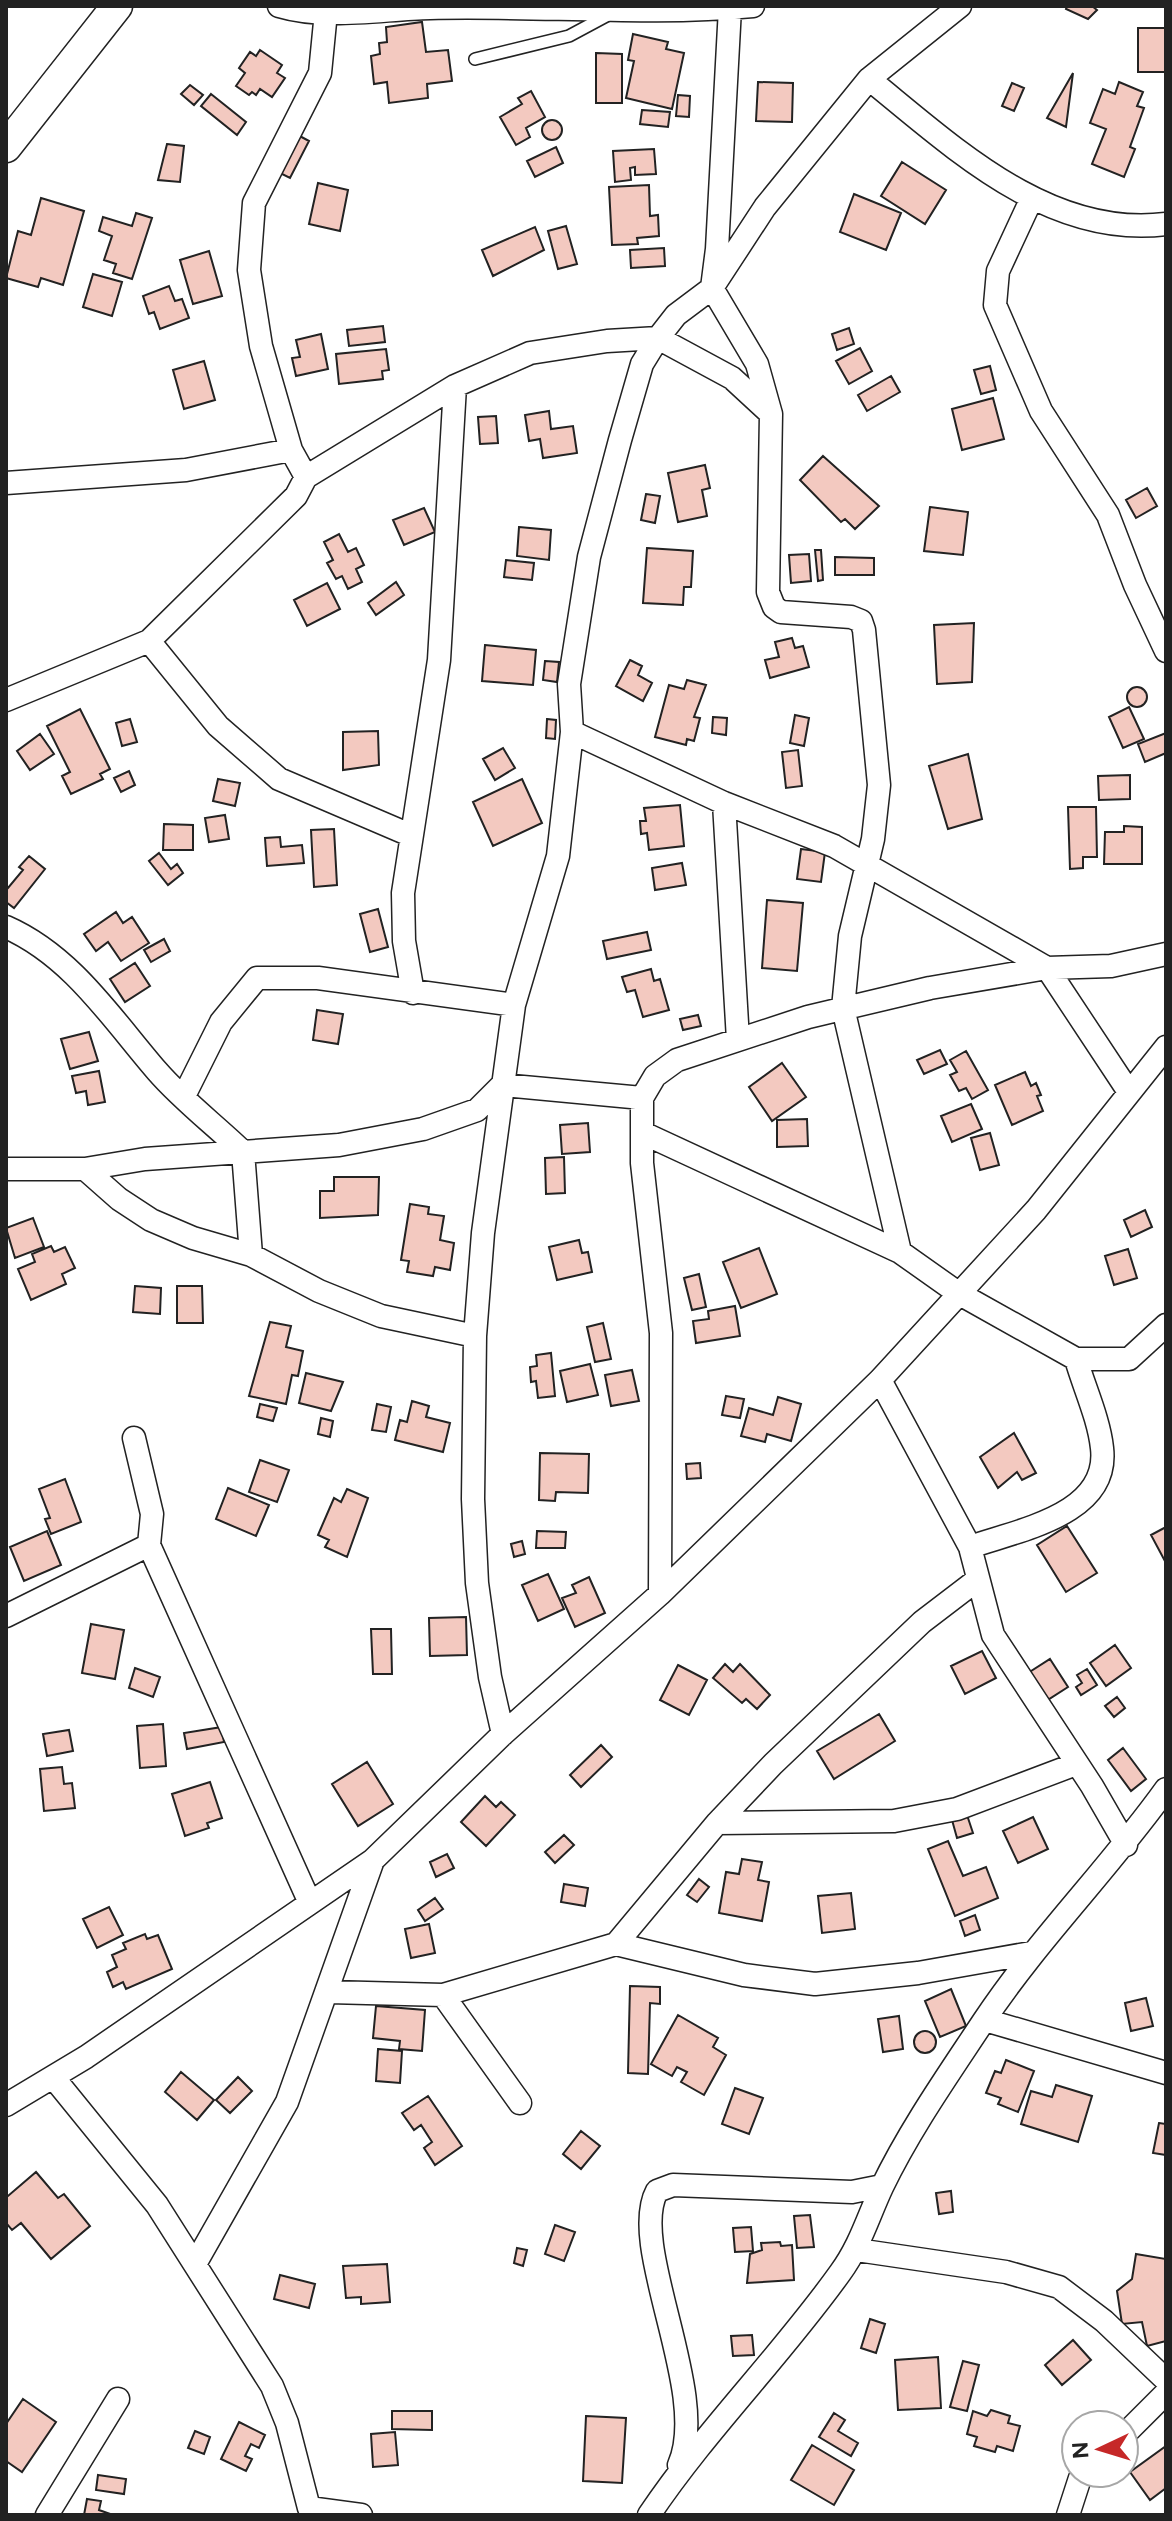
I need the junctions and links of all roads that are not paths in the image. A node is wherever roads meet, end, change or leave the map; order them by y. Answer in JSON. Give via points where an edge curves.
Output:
{"nodes":[{"id":1,"x":117,"y":6,"type":"edge"},
{"id":2,"x":279,"y":6,"type":"edge"},
{"id":3,"x":753,"y":6,"type":"edge"},
{"id":4,"x":960,"y":6,"type":"edge"},
{"id":5,"x":622,"y":7,"type":"edge"},
{"id":6,"x":730,"y":8,"type":"junction"},
{"id":7,"x":326,"y":12,"type":"junction"},
{"id":8,"x":475,"y":59,"type":"dead end"},
{"id":9,"x":869,"y":79,"type":"junction"},
{"id":10,"x":6,"y":147,"type":"edge"},
{"id":11,"x":1031,"y":200,"type":"junction"},
{"id":12,"x":1166,"y":224,"type":"edge"},
{"id":13,"x":712,"y":288,"type":"junction"},
{"id":14,"x":658,"y":338,"type":"junction"},
{"id":15,"x":455,"y":386,"type":"junction"},
{"id":16,"x":771,"y":414,"type":"junction"},
{"id":17,"x":291,"y":450,"type":"junction"},
{"id":18,"x":306,"y":477,"type":"junction"},
{"id":19,"x":6,"y":483,"type":"edge"},
{"id":20,"x":149,"y":641,"type":"junction"},
{"id":21,"x":1166,"y":651,"type":"edge"},
{"id":22,"x":6,"y":700,"type":"edge"},
{"id":23,"x":572,"y":732,"type":"junction"},
{"id":24,"x":724,"y":803,"type":"junction"},
{"id":25,"x":410,"y":835,"type":"junction"},
{"id":26,"x":867,"y":863,"type":"junction"},
{"id":27,"x":6,"y":927,"type":"edge"},
{"id":28,"x":1166,"y":954,"type":"edge"},
{"id":29,"x":1047,"y":968,"type":"junction"},
{"id":30,"x":413,"y":993,"type":"junction"},
{"id":31,"x":514,"y":1005,"type":"junction"},
{"id":32,"x":843,"y":1008,"type":"junction"},
{"id":33,"x":738,"y":1040,"type":"junction"},
{"id":34,"x":1166,"y":1047,"type":"edge"},
{"id":35,"x":502,"y":1085,"type":"junction"},
{"id":36,"x":1129,"y":1092,"type":"junction"},
{"id":37,"x":184,"y":1096,"type":"junction"},
{"id":38,"x":642,"y":1098,"type":"junction"},
{"id":39,"x":643,"y":1133,"type":"junction"},
{"id":40,"x":243,"y":1152,"type":"junction"},
{"id":41,"x":6,"y":1169,"type":"edge"},
{"id":42,"x":85,"y":1169,"type":"junction"},
{"id":43,"x":900,"y":1252,"type":"junction"},
{"id":44,"x":251,"y":1255,"type":"junction"},
{"id":45,"x":958,"y":1293,"type":"junction"},
{"id":46,"x":1166,"y":1325,"type":"edge"},
{"id":47,"x":475,"y":1336,"type":"junction"},
{"id":48,"x":1076,"y":1359,"type":"junction"},
{"id":49,"x":880,"y":1380,"type":"junction"},
{"id":50,"x":134,"y":1438,"type":"dead end"},
{"id":51,"x":149,"y":1545,"type":"junction"},
{"id":52,"x":970,"y":1547,"type":"junction"},
{"id":53,"x":977,"y":1580,"type":"junction"},
{"id":54,"x":660,"y":1594,"type":"junction"},
{"id":55,"x":6,"y":1616,"type":"edge"},
{"id":56,"x":503,"y":1734,"type":"junction"},
{"id":57,"x":1076,"y":1764,"type":"junction"},
{"id":58,"x":1166,"y":1789,"type":"edge"},
{"id":59,"x":717,"y":1823,"type":"junction"},
{"id":60,"x":1126,"y":1845,"type":"junction"},
{"id":61,"x":373,"y":1860,"type":"junction"},
{"id":62,"x":310,"y":1903,"type":"junction"},
{"id":63,"x":616,"y":1944,"type":"junction"},
{"id":64,"x":1031,"y":1953,"type":"junction"},
{"id":65,"x":329,"y":1992,"type":"junction"},
{"id":66,"x":443,"y":1995,"type":"junction"},
{"id":67,"x":985,"y":2020,"type":"junction"},
{"id":68,"x":1166,"y":2073,"type":"edge"},
{"id":69,"x":53,"y":2077,"type":"junction"},
{"id":70,"x":520,"y":2103,"type":"dead end"},
{"id":71,"x":6,"y":2105,"type":"edge"},
{"id":72,"x":882,"y":2186,"type":"junction"},
{"id":73,"x":857,"y":2250,"type":"junction"},
{"id":74,"x":195,"y":2264,"type":"junction"},
{"id":75,"x":1166,"y":2380,"type":"edge"},
{"id":76,"x":1166,"y":2393,"type":"edge"},
{"id":77,"x":118,"y":2399,"type":"dead end"},
{"id":78,"x":1140,"y":2419,"type":"edge"},
{"id":79,"x":672,"y":2481,"type":"junction"},
{"id":80,"x":1076,"y":2489,"type":"edge"},
{"id":81,"x":308,"y":2511,"type":"edge"},
{"id":82,"x":47,"y":2515,"type":"edge"},
{"id":83,"x":361,"y":2515,"type":"edge"},
{"id":84,"x":649,"y":2515,"type":"edge"},
{"id":85,"x":1068,"y":2515,"type":"edge"}],
"edges":[{"from":1,"to":10,"type":"main road"},
{"from":2,"to":7,"type":"street"},
{"from":3,"to":6,"type":"street"},
{"from":4,"to":9,"type":"street"},
{"from":5,"to":6,"type":"street"},
{"from":5,"to":7,"type":"street"},
{"from":5,"to":8,"type":"lane","via":[[569,36]]},
{"from":6,"to":13,"type":"street"},
{"from":7,"to":17,"type":"street","via":[[320,73],[254,203],[249,270],[261,346]]},
{"from":9,"to":11,"type":"street","via":[[953,147]]},
{"from":9,"to":13,"type":"street","via":[[765,207]]},
{"from":11,"to":12,"type":"street","via":[[1125,227]]},
{"from":11,"to":21,"type":"street","via":[[998,271],[995,305],[1041,411],[1108,515]]},
{"from":13,"to":14,"type":"street","via":[[676,315]]},
{"from":13,"to":16,"type":"street","via":[[757,364]]},
{"from":14,"to":15,"type":"street","via":[[530,353]]},
{"from":14,"to":16,"type":"street","via":[[732,378]]},
{"from":14,"to":23,"type":"street","via":[[642,364],[589,557],[569,684]]},
{"from":15,"to":18,"type":"street"},
{"from":15,"to":25,"type":"street","via":[[439,660]]},
{"from":16,"to":26,"type":"street","via":[[768,592],[774,607],[781,612],[851,617],[861,621],[864,630],[879,785]]},
{"from":17,"to":18,"type":"street"},
{"from":17,"to":19,"type":"street","via":[[186,470]]},
{"from":18,"to":20,"type":"street","via":[[296,496]]},
{"from":20,"to":22,"type":"street"},
{"from":20,"to":25,"type":"street","via":[[218,726],[279,779]]},
{"from":23,"to":24,"type":"street"},
{"from":23,"to":31,"type":"street","via":[[558,856]]},
{"from":24,"to":26,"type":"street"},
{"from":24,"to":33,"type":"street"},
{"from":25,"to":30,"type":"street","via":[[403,893]]},
{"from":26,"to":29,"type":"street"},
{"from":26,"to":32,"type":"street","via":[[850,936]]},
{"from":27,"to":37,"type":"street","via":[[73,973]]},
{"from":28,"to":29,"type":"street","via":[[1111,966]]},
{"from":29,"to":32,"type":"street"},
{"from":29,"to":36,"type":"street"},
{"from":30,"to":31,"type":"street"},
{"from":30,"to":37,"type":"street","via":[[318,978],[257,978],[221,1022]]},
{"from":31,"to":35,"type":"street"},
{"from":32,"to":33,"type":"street"},
{"from":32,"to":43,"type":"street"},
{"from":33,"to":38,"type":"street","via":[[677,1060],[655,1076]]},
{"from":34,"to":36,"type":"street"},
{"from":35,"to":38,"type":"street"},
{"from":35,"to":40,"type":"street","via":[[477,1110],[423,1129],[339,1145]]},
{"from":35,"to":47,"type":"street"},
{"from":36,"to":45,"type":"street","via":[[1036,1210]]},
{"from":37,"to":40,"type":"street"},
{"from":38,"to":39,"type":"street"},
{"from":39,"to":43,"type":"street"},
{"from":39,"to":54,"type":"street","via":[[661,1333]]},
{"from":40,"to":42,"type":"street"},
{"from":40,"to":44,"type":"street"},
{"from":41,"to":42,"type":"street"},
{"from":42,"to":44,"type":"street","via":[[151,1220]]},
{"from":43,"to":45,"type":"street"},
{"from":44,"to":47,"type":"street","via":[[381,1316]]},
{"from":45,"to":48,"type":"street"},
{"from":45,"to":49,"type":"street"},
{"from":46,"to":48,"type":"street","via":[[1129,1359]]},
{"from":47,"to":56,"type":"street","via":[[477,1583]]},
{"from":48,"to":52,"type":"street","via":[[1103,1450],[1095,1488],[1068,1512]]},
{"from":49,"to":52,"type":"street"},
{"from":49,"to":54,"type":"street"},
{"from":50,"to":51,"type":"street","via":[[152,1514]]},
{"from":51,"to":55,"type":"street"},
{"from":51,"to":62,"type":"street"},
{"from":52,"to":53,"type":"street"},
{"from":53,"to":57,"type":"street","via":[[993,1635]]},
{"from":53,"to":59,"type":"street","via":[[912,1632]]},
{"from":54,"to":56,"type":"street"},
{"from":56,"to":61,"type":"street"},
{"from":57,"to":59,"type":"street","via":[[957,1809],[894,1821]]},
{"from":57,"to":60,"type":"street"},
{"from":58,"to":60,"type":"street"},
{"from":59,"to":63,"type":"street"},
{"from":60,"to":64,"type":"street"},
{"from":61,"to":62,"type":"street"},
{"from":61,"to":65,"type":"street"},
{"from":62,"to":69,"type":"street"},
{"from":63,"to":64,"type":"street","via":[[744,1975],[815,1984]]},
{"from":63,"to":66,"type":"street"},
{"from":64,"to":67,"type":"street"},
{"from":65,"to":66,"type":"street"},
{"from":65,"to":74,"type":"street","via":[[287,2102]]},
{"from":66,"to":70,"type":"street"},
{"from":67,"to":68,"type":"street"},
{"from":67,"to":72,"type":"street"},
{"from":69,"to":71,"type":"street"},
{"from":69,"to":74,"type":"street","via":[[157,2205]]},
{"from":72,"to":73,"type":"street"},
{"from":72,"to":79,"type":"street","via":[[852,2192],[673,2185],[657,2191],[650,2205],[655,2254],[678,2358],[687,2446]]},
{"from":73,"to":75,"type":"street","via":[[1006,2272],[1059,2287]]},
{"from":73,"to":79,"type":"street","via":[[767,2369]]},
{"from":74,"to":81,"type":"street","via":[[272,2386],[287,2423]]},
{"from":76,"to":78,"type":"street"},
{"from":77,"to":82,"type":"street"},
{"from":79,"to":84,"type":"street"},
{"from":80,"to":85,"type":"street"},
{"from":81,"to":83,"type":"street"}]}
